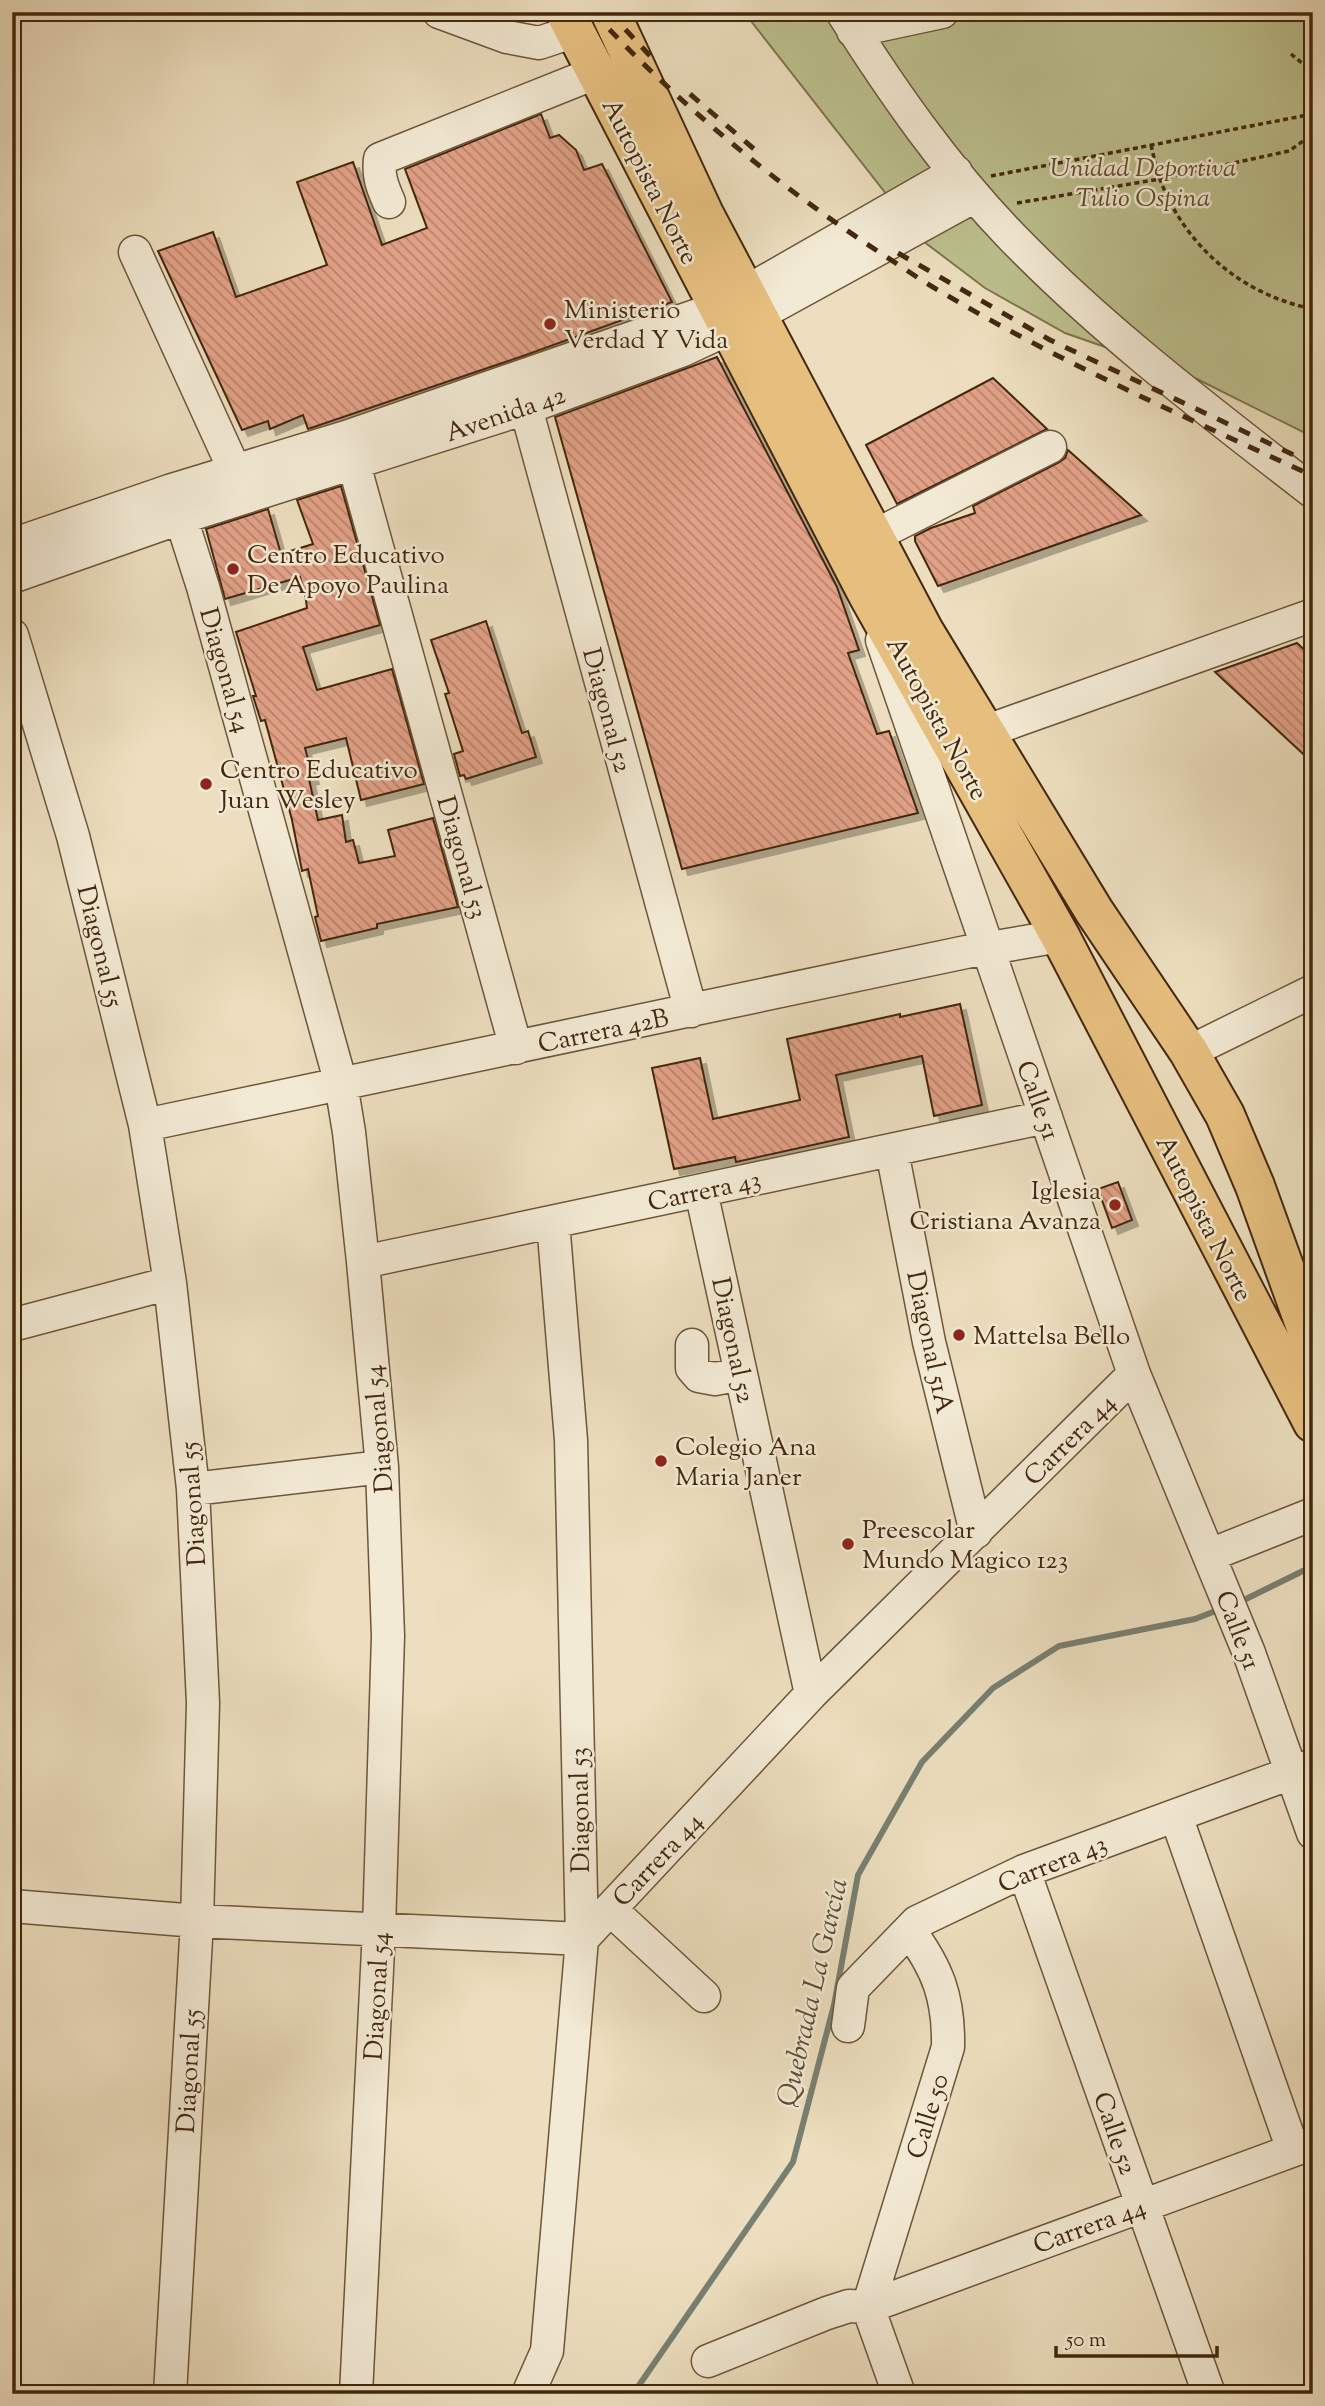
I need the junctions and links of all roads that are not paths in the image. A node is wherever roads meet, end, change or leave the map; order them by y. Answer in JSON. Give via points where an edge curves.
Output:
{"nodes":[{"id":1,"x":439,"y":12,"type":"edge"},
{"id":2,"x":610,"y":12,"type":"edge"},
{"id":3,"x":942,"y":12,"type":"edge"},
{"id":4,"x":570,"y":22,"type":"edge"},
{"id":5,"x":847,"y":22,"type":"edge"},
{"id":6,"x":596,"y":74,"type":"junction"},
{"id":7,"x":973,"y":182,"type":"junction"},
{"id":8,"x":389,"y":202,"type":"dead end"},
{"id":9,"x":135,"y":252,"type":"dead end"},
{"id":10,"x":737,"y":311,"type":"junction"},
{"id":11,"x":526,"y":408,"type":"junction"},
{"id":12,"x":1050,"y":447,"type":"dead end"},
{"id":13,"x":354,"y":464,"type":"junction"},
{"id":14,"x":235,"y":471,"type":"junction"},
{"id":15,"x":1313,"y":492,"type":"edge"},
{"id":16,"x":176,"y":504,"type":"junction"},
{"id":17,"x":874,"y":537,"type":"junction"},
{"id":18,"x":12,"y":545,"type":"edge"},
{"id":19,"x":12,"y":577,"type":"edge"},
{"id":20,"x":869,"y":597,"type":"junction"},
{"id":21,"x":1313,"y":615,"type":"edge"},
{"id":22,"x":12,"y":635,"type":"edge"},
{"id":23,"x":984,"y":732,"type":"junction"},
{"id":24,"x":1060,"y":936,"type":"junction"},
{"id":25,"x":986,"y":948,"type":"junction"},
{"id":26,"x":1313,"y":991,"type":"edge"},
{"id":27,"x":691,"y":1011,"type":"junction"},
{"id":28,"x":516,"y":1048,"type":"junction"},
{"id":29,"x":1189,"y":1052,"type":"junction"},
{"id":30,"x":341,"y":1084,"type":"junction"},
{"id":31,"x":1046,"y":1117,"type":"junction"},
{"id":32,"x":145,"y":1125,"type":"junction"},
{"id":33,"x":892,"y":1151,"type":"junction"},
{"id":34,"x":701,"y":1191,"type":"junction"},
{"id":35,"x":553,"y":1222,"type":"junction"},
{"id":36,"x":363,"y":1262,"type":"junction"},
{"id":37,"x":170,"y":1283,"type":"junction"},
{"id":38,"x":12,"y":1325,"type":"edge"},
{"id":39,"x":692,"y":1345,"type":"dead end"},
{"id":40,"x":1313,"y":1347,"type":"edge"},
{"id":41,"x":741,"y":1374,"type":"junction"},
{"id":42,"x":1134,"y":1374,"type":"junction"},
{"id":43,"x":1313,"y":1423,"type":"edge"},
{"id":44,"x":383,"y":1467,"type":"junction"},
{"id":45,"x":194,"y":1489,"type":"junction"},
{"id":46,"x":1313,"y":1514,"type":"edge"},
{"id":47,"x":976,"y":1532,"type":"junction"},
{"id":48,"x":1210,"y":1555,"type":"junction"},
{"id":49,"x":811,"y":1694,"type":"junction"},
{"id":50,"x":1302,"y":1769,"type":"edge"},
{"id":51,"x":1176,"y":1815,"type":"junction"},
{"id":52,"x":1313,"y":1833,"type":"edge"},
{"id":53,"x":1024,"y":1871,"type":"junction"},
{"id":54,"x":12,"y":1906,"type":"edge"},
{"id":55,"x":610,"y":1909,"type":"junction"},
{"id":56,"x":197,"y":1921,"type":"junction"},
{"id":57,"x":379,"y":1930,"type":"junction"},
{"id":58,"x":909,"y":1930,"type":"junction"},
{"id":59,"x":582,"y":1939,"type":"junction"},
{"id":60,"x":704,"y":1996,"type":"dead end"},
{"id":61,"x":848,"y":2026,"type":"dead end"},
{"id":62,"x":1303,"y":2146,"type":"edge"},
{"id":63,"x":1142,"y":2206,"type":"junction"},
{"id":64,"x":868,"y":2307,"type":"junction"},
{"id":65,"x":708,"y":2361,"type":"dead end"},
{"id":66,"x":170,"y":2394,"type":"edge"},
{"id":67,"x":356,"y":2394,"type":"edge"},
{"id":68,"x":528,"y":2394,"type":"edge"},
{"id":69,"x":899,"y":2394,"type":"edge"},
{"id":70,"x":1209,"y":2394,"type":"edge"}],
"edges":[{"from":1,"to":4,"type":"street","via":[[507,37],[539,43]]},
{"from":2,"to":10,"type":"main road","name":"Autopista Norte","via":[[688,181]]},
{"from":3,"to":5,"type":"street"},
{"from":4,"to":6,"type":"main road","name":"Autopista Norte"},
{"from":5,"to":7,"type":"street","via":[[889,86]]},
{"from":6,"to":8,"type":"street","via":[[380,159],[380,184]]},
{"from":6,"to":10,"type":"main road","name":"Autopista Norte"},
{"from":7,"to":10,"type":"street","name":"Avenida 42"},
{"from":7,"to":15,"type":"street","via":[[1054,279],[1144,360]]},
{"from":9,"to":14,"type":"street"},
{"from":10,"to":11,"type":"street","name":"Avenida 42","via":[[683,350]]},
{"from":10,"to":14,"type":"street","name":"Avenida 42"},
{"from":10,"to":17,"type":"main road","name":"Autopista Norte"},
{"from":10,"to":20,"type":"main road","name":"Autopista Norte"},
{"from":11,"to":13,"type":"street","name":"Avenida 42"},
{"from":11,"to":27,"type":"street","name":"Diagonal 52"},
{"from":12,"to":17,"type":"street"},
{"from":13,"to":16,"type":"street","name":"Avenida 42"},
{"from":13,"to":28,"type":"street","name":"Diagonal 53"},
{"from":14,"to":16,"type":"street","name":"Avenida 42"},
{"from":16,"to":18,"type":"street","name":"Avenida 42"},
{"from":16,"to":19,"type":"street","name":"Avenida 42"},
{"from":16,"to":30,"type":"street","name":"Diagonal 54"},
{"from":17,"to":23,"type":"main road","name":"Autopista Norte"},
{"from":20,"to":24,"type":"main road","name":"Autopista Norte"},
{"from":20,"to":25,"type":"street","name":"Calle 51"},
{"from":21,"to":23,"type":"street"},
{"from":22,"to":32,"type":"street","name":"Diagonal 55","via":[[73,836]]},
{"from":23,"to":29,"type":"main road","name":"Autopista Norte","via":[[1094,911]]},
{"from":24,"to":25,"type":"street","name":"Carrera 42B"},
{"from":24,"to":43,"type":"main road","name":"Autopista Norte"},
{"from":25,"to":27,"type":"street","name":"Carrera 42B"},
{"from":25,"to":31,"type":"street","name":"Calle 51"},
{"from":26,"to":29,"type":"street"},
{"from":27,"to":28,"type":"street","name":"Carrera 42B"},
{"from":28,"to":30,"type":"street","name":"Carrera 42B"},
{"from":29,"to":40,"type":"main road","name":"Autopista Norte","via":[[1224,1115],[1255,1186]]},
{"from":30,"to":32,"type":"street","name":"Carrera 42B"},
{"from":30,"to":36,"type":"street","name":"Diagonal 54"},
{"from":31,"to":33,"type":"street","name":"Carrera 43"},
{"from":31,"to":42,"type":"street","name":"Calle 51"},
{"from":32,"to":37,"type":"street","name":"Diagonal 55"},
{"from":33,"to":34,"type":"street","name":"Carrera 43"},
{"from":33,"to":47,"type":"street","name":"Diagonal 51A","via":[[929,1342]]},
{"from":34,"to":35,"type":"street","name":"Carrera 43"},
{"from":34,"to":41,"type":"street","name":"Diagonal 52"},
{"from":35,"to":36,"type":"street","name":"Carrera 43"},
{"from":35,"to":59,"type":"street","name":"Diagonal 53","via":[[571,1440]]},
{"from":36,"to":44,"type":"street","name":"Diagonal 54"},
{"from":37,"to":38,"type":"street"},
{"from":37,"to":45,"type":"street","name":"Diagonal 55"},
{"from":39,"to":41,"type":"street","via":[[692,1368],[699,1376],[715,1379]]},
{"from":41,"to":49,"type":"street","name":"Diagonal 52"},
{"from":42,"to":47,"type":"street","name":"Carrera 44"},
{"from":42,"to":48,"type":"street","name":"Calle 51"},
{"from":44,"to":45,"type":"street"},
{"from":44,"to":57,"type":"street","name":"Diagonal 54","via":[[388,1636]]},
{"from":45,"to":56,"type":"street","name":"Diagonal 55","via":[[203,1703]]},
{"from":46,"to":48,"type":"street"},
{"from":47,"to":49,"type":"street","name":"Carrera 44"},
{"from":48,"to":50,"type":"street","name":"Calle 51","via":[[1248,1653]]},
{"from":49,"to":55,"type":"street","name":"Carrera 44"},
{"from":50,"to":51,"type":"street","name":"Carrera 43"},
{"from":50,"to":52,"type":"street","name":"Calle 51"},
{"from":51,"to":53,"type":"street","name":"Carrera 43"},
{"from":51,"to":62,"type":"street"},
{"from":53,"to":58,"type":"street","name":"Carrera 43"},
{"from":53,"to":63,"type":"street","name":"Calle 52"},
{"from":54,"to":56,"type":"street"},
{"from":55,"to":59,"type":"street","name":"Carrera 44"},
{"from":55,"to":60,"type":"street"},
{"from":56,"to":57,"type":"street"},
{"from":56,"to":66,"type":"street","name":"Diagonal 55"},
{"from":57,"to":59,"type":"street"},
{"from":57,"to":67,"type":"street","name":"Diagonal 54"},
{"from":58,"to":61,"type":"street","name":"Carrera 43","via":[[853,1988]]},
{"from":58,"to":64,"type":"street","name":"Calle 50","via":[[944,1993],[948,2048]]},
{"from":59,"to":68,"type":"street","name":"Diagonal 53","via":[[547,2351]]},
{"from":62,"to":63,"type":"street","name":"Carrera 44"},
{"from":63,"to":64,"type":"street","name":"Carrera 44"},
{"from":63,"to":70,"type":"street","name":"Calle 52"},
{"from":64,"to":65,"type":"street","name":"Carrera 44","via":[[849,2306],[827,2313]]},
{"from":64,"to":69,"type":"street"}]}
